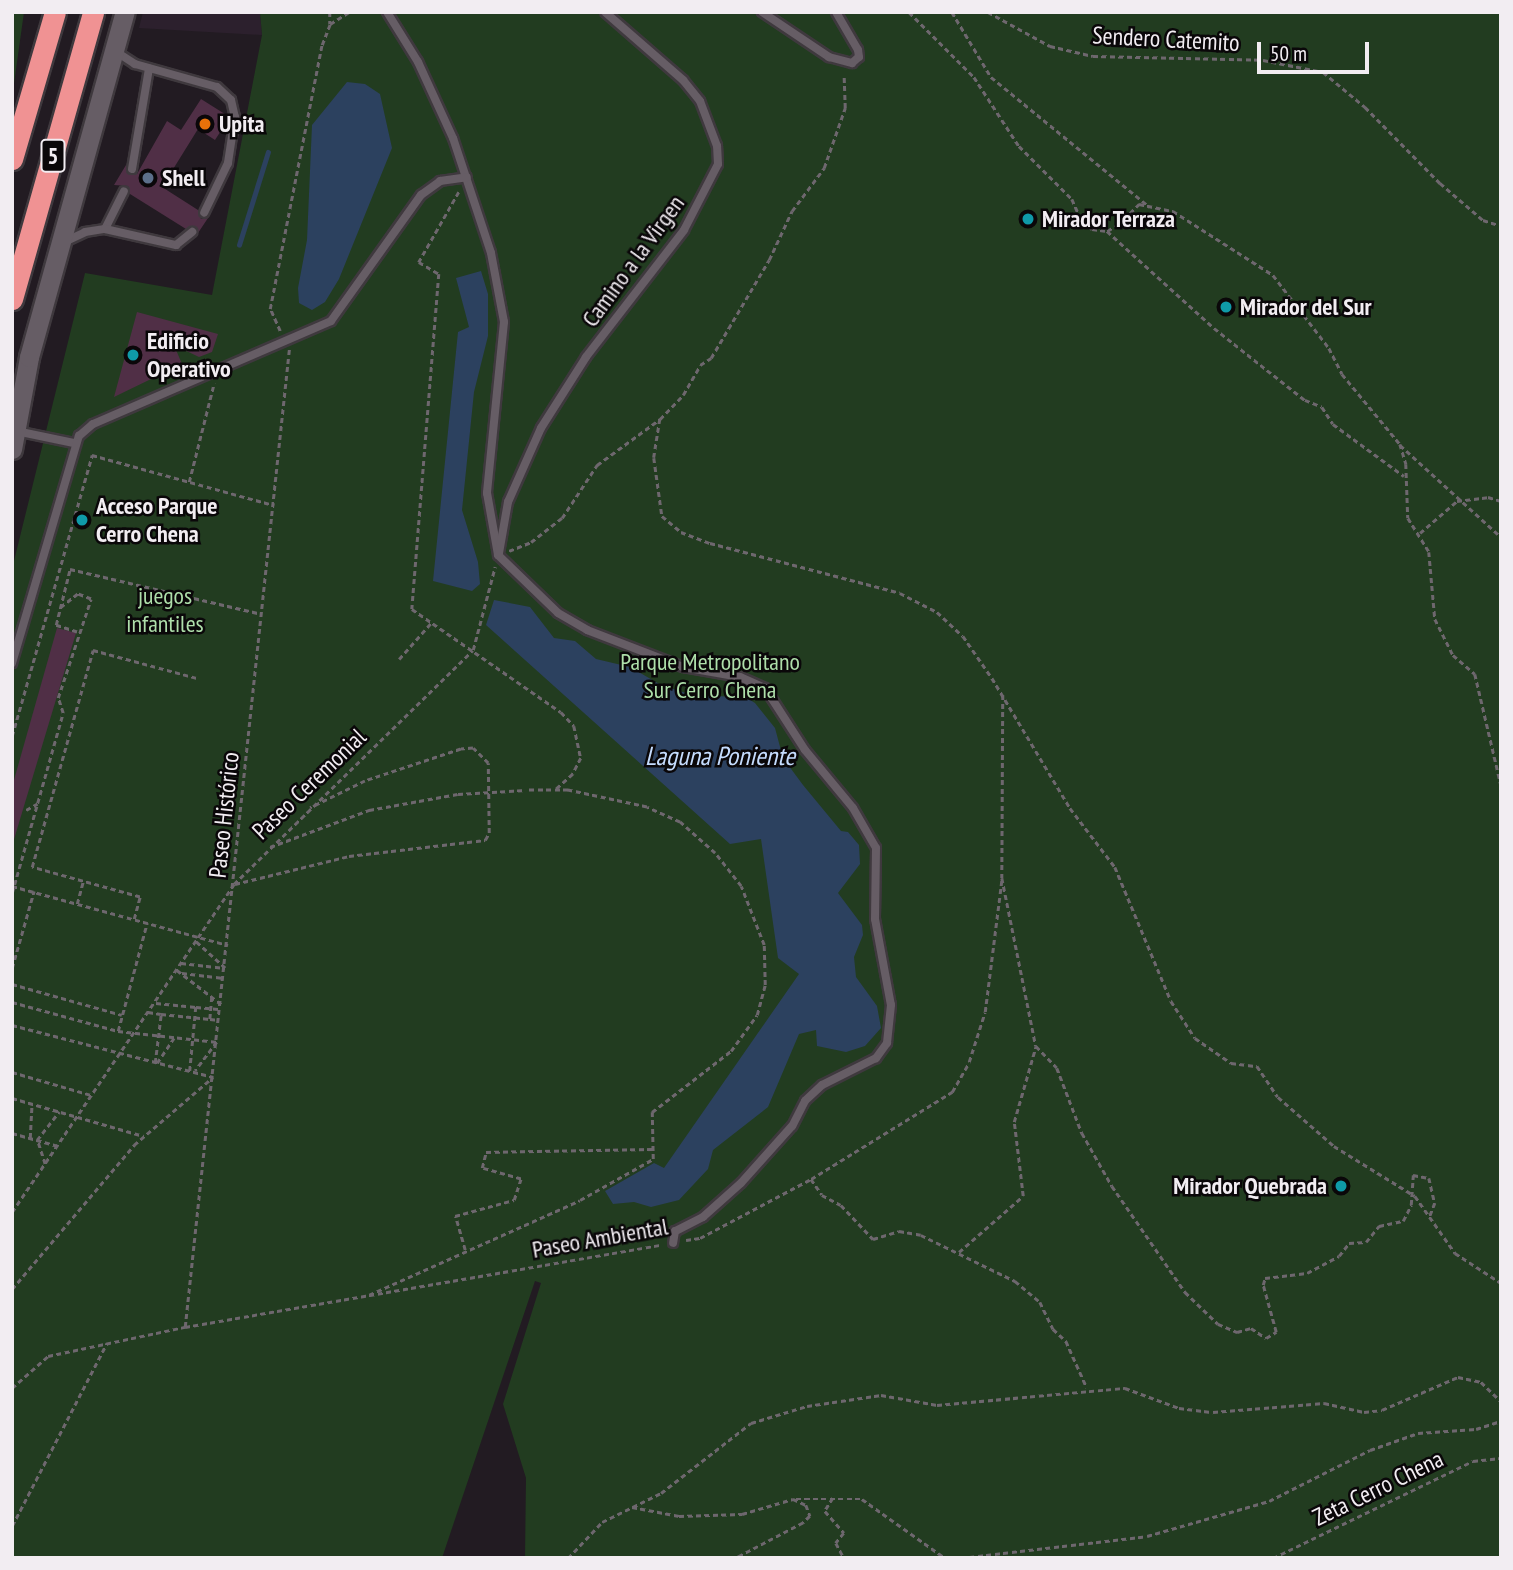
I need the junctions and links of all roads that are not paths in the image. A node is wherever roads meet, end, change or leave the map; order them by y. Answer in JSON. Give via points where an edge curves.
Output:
{"nodes":[{"id":1,"x":40,"y":12,"type":"edge"},
{"id":2,"x":55,"y":12,"type":"edge"},
{"id":3,"x":93,"y":12,"type":"edge"},
{"id":4,"x":125,"y":12,"type":"edge"},
{"id":5,"x":387,"y":12,"type":"edge"},
{"id":6,"x":606,"y":12,"type":"edge"},
{"id":7,"x":762,"y":12,"type":"edge"},
{"id":8,"x":836,"y":12,"type":"edge"},
{"id":9,"x":114,"y":50,"type":"junction"},
{"id":10,"x":149,"y":68,"type":"junction"},
{"id":11,"x":25,"y":113,"type":"junction"},
{"id":12,"x":12,"y":159,"type":"edge"},
{"id":13,"x":132,"y":169,"type":"dead end"},
{"id":14,"x":467,"y":177,"type":"junction"},
{"id":15,"x":124,"y":191,"type":"dead end"},
{"id":16,"x":204,"y":213,"type":"dead end"},
{"id":17,"x":105,"y":229,"type":"junction"},
{"id":18,"x":192,"y":232,"type":"dead end"},
{"id":19,"x":60,"y":246,"type":"junction"},
{"id":20,"x":12,"y":299,"type":"edge"},
{"id":21,"x":14,"y":440,"type":"edge"},
{"id":22,"x":74,"y":443,"type":"junction"},
{"id":23,"x":498,"y":555,"type":"junction"},
{"id":24,"x":12,"y":663,"type":"edge"},
{"id":25,"x":673,"y":1243,"type":"road end"}],
"edges":[{"from":1,"to":11,"type":"highway"},
{"from":2,"to":11,"type":"highway","number":"5"},
{"from":3,"to":20,"type":"highway","number":"5"},
{"from":4,"to":9,"type":"main road"},
{"from":5,"to":14,"type":"lane","via":[[418,62]]},
{"from":6,"to":23,"type":"lane","name":"Camino a la Virgen","via":[[683,80],[700,101],[717,146],[718,164],[684,230],[586,357],[541,428],[508,502]]},
{"from":7,"to":8,"type":"lane","via":[[842,64],[859,57]]},
{"from":9,"to":10,"type":"lane"},
{"from":9,"to":19,"type":"main road"},
{"from":10,"to":13,"type":"lane"},
{"from":10,"to":16,"type":"lane","via":[[217,87],[233,106],[226,172]]},
{"from":11,"to":12,"type":"highway","number":"5"},
{"from":14,"to":22,"type":"lane","via":[[440,181],[421,195],[331,321],[93,424]]},
{"from":14,"to":23,"type":"lane","via":[[491,253],[504,322],[487,493]]},
{"from":15,"to":17,"type":"lane"},
{"from":17,"to":18,"type":"lane","via":[[176,245]]},
{"from":17,"to":19,"type":"lane","via":[[85,232]]},
{"from":19,"to":21,"type":"main road","via":[[29,358]]},
{"from":21,"to":22,"type":"lane"},
{"from":22,"to":24,"type":"lane"},
{"from":23,"to":25,"type":"lane","via":[[558,613],[587,630],[682,667],[740,677],[765,688],[805,750],[853,808],[876,848],[875,919],[891,1005],[887,1043],[876,1058],[822,1084],[741,1183],[703,1217],[675,1231]]}]}
